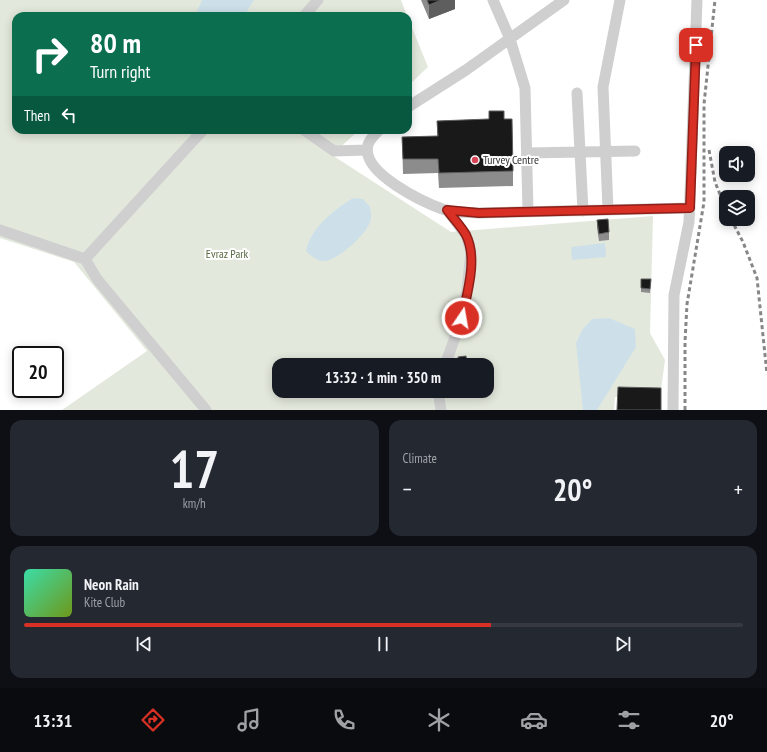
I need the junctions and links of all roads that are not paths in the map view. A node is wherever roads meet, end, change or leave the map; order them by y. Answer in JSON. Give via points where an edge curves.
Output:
{"nodes":[{"id":1,"x":318,"y":0,"type":"edge"},
{"id":2,"x":564,"y":0,"type":"edge"},
{"id":3,"x":620,"y":0,"type":"edge"},
{"id":4,"x":697,"y":0,"type":"edge"},
{"id":5,"x":492,"y":1,"type":"edge"},
{"id":6,"x":308,"y":12,"type":"edge"},
{"id":7,"x":510,"y":39,"type":"junction"},
{"id":8,"x":576,"y":93,"type":"dead end"},
{"id":9,"x":412,"y":104,"type":"edge"},
{"id":10,"x":199,"y":134,"type":"edge"},
{"id":11,"x":310,"y":134,"type":"edge"},
{"id":12,"x":376,"y":134,"type":"edge"},
{"id":13,"x":367,"y":150,"type":"junction"},
{"id":14,"x":635,"y":151,"type":"dead end"},
{"id":15,"x":580,"y":152,"type":"junction"},
{"id":16,"x":606,"y":152,"type":"junction"},
{"id":17,"x":527,"y":153,"type":"junction"},
{"id":18,"x":690,"y":208,"type":"junction"},
{"id":19,"x":447,"y":210,"type":"junction"},
{"id":20,"x":608,"y":210,"type":"junction"},
{"id":21,"x":583,"y":211,"type":"junction"},
{"id":22,"x":528,"y":212,"type":"junction"},
{"id":23,"x":0,"y":230,"type":"edge"},
{"id":24,"x":85,"y":260,"type":"junction"},
{"id":25,"x":448,"y":358,"type":"edge"},
{"id":26,"x":439,"y":398,"type":"edge"},
{"id":27,"x":206,"y":410,"type":"edge"},
{"id":28,"x":441,"y":410,"type":"edge"},
{"id":29,"x":674,"y":410,"type":"edge"}],
"edges":[{"from":1,"to":6,"type":"street"},
{"from":2,"to":7,"type":"street"},
{"from":3,"to":16,"type":"street","via":[[603,87]]},
{"from":4,"to":18,"type":"street"},
{"from":5,"to":7,"type":"street"},
{"from":7,"to":9,"type":"street"},
{"from":7,"to":17,"type":"street","via":[[525,88]]},
{"from":8,"to":15,"type":"street"},
{"from":10,"to":24,"type":"street"},
{"from":11,"to":13,"type":"street","via":[[334,151]]},
{"from":12,"to":13,"type":"street","via":[[368,144]]},
{"from":13,"to":19,"type":"street","via":[[376,168],[387,178],[410,195]]},
{"from":14,"to":16,"type":"street"},
{"from":15,"to":16,"type":"street"},
{"from":15,"to":17,"type":"street"},
{"from":15,"to":21,"type":"street"},
{"from":16,"to":20,"type":"street"},
{"from":17,"to":22,"type":"street"},
{"from":18,"to":20,"type":"street"},
{"from":18,"to":29,"type":"street","via":[[690,222],[674,295]]},
{"from":19,"to":22,"type":"street","via":[[479,213]]},
{"from":19,"to":25,"type":"street","via":[[466,235],[472,252],[462,318]]},
{"from":20,"to":21,"type":"street"},
{"from":21,"to":22,"type":"street"},
{"from":23,"to":24,"type":"street"},
{"from":24,"to":27,"type":"street","via":[[97,279]]},
{"from":26,"to":28,"type":"street"}]}
